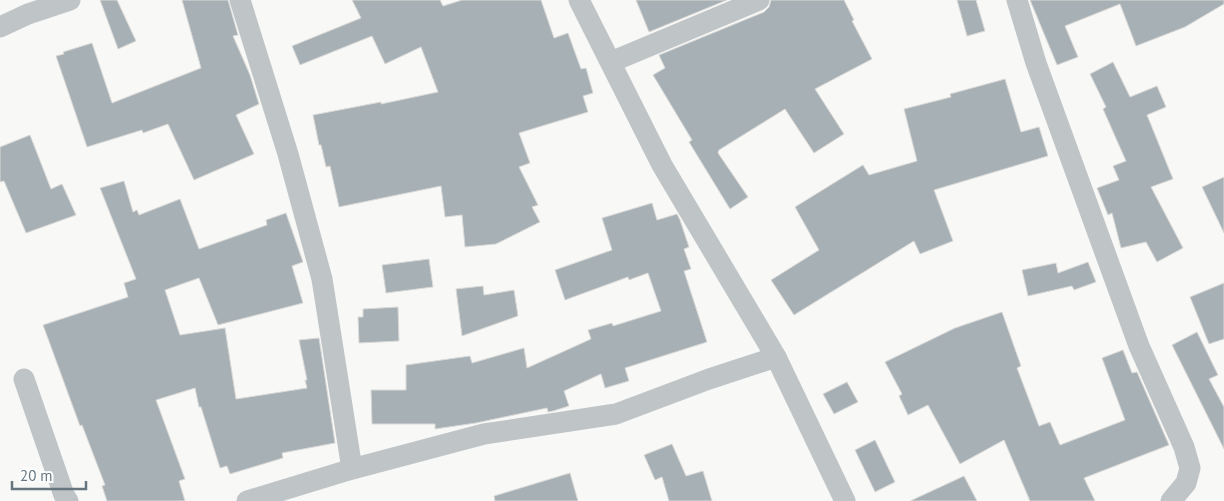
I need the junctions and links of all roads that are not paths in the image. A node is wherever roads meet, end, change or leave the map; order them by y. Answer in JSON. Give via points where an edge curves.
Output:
{"nodes":[{"id":1,"x":70,"y":0,"type":"edge"},
{"id":2,"x":240,"y":0,"type":"edge"},
{"id":3,"x":579,"y":0,"type":"edge"},
{"id":4,"x":759,"y":0,"type":"edge"},
{"id":5,"x":1017,"y":0,"type":"edge"},
{"id":6,"x":25,"y":7,"type":"edge"},
{"id":7,"x":0,"y":27,"type":"edge"},
{"id":8,"x":611,"y":62,"type":"junction"},
{"id":9,"x":776,"y":357,"type":"junction"},
{"id":10,"x":24,"y":379,"type":"dead end"},
{"id":11,"x":352,"y":469,"type":"junction"},
{"id":12,"x":68,"y":501,"type":"edge"},
{"id":13,"x":247,"y":501,"type":"edge"},
{"id":14,"x":845,"y":501,"type":"edge"},
{"id":15,"x":1171,"y":501,"type":"edge"}],
"edges":[{"from":1,"to":6,"type":"street"},
{"from":2,"to":11,"type":"street","via":[[288,154],[322,280]]},
{"from":3,"to":8,"type":"street"},
{"from":4,"to":8,"type":"street"},
{"from":5,"to":15,"type":"street","via":[[1036,62],[1139,346],[1184,448],[1190,468],[1186,483]]},
{"from":6,"to":7,"type":"street"},
{"from":8,"to":9,"type":"street","via":[[662,165]]},
{"from":9,"to":11,"type":"street","via":[[616,414],[484,434]]},
{"from":9,"to":14,"type":"street"},
{"from":10,"to":12,"type":"street"},
{"from":11,"to":13,"type":"street"}]}
